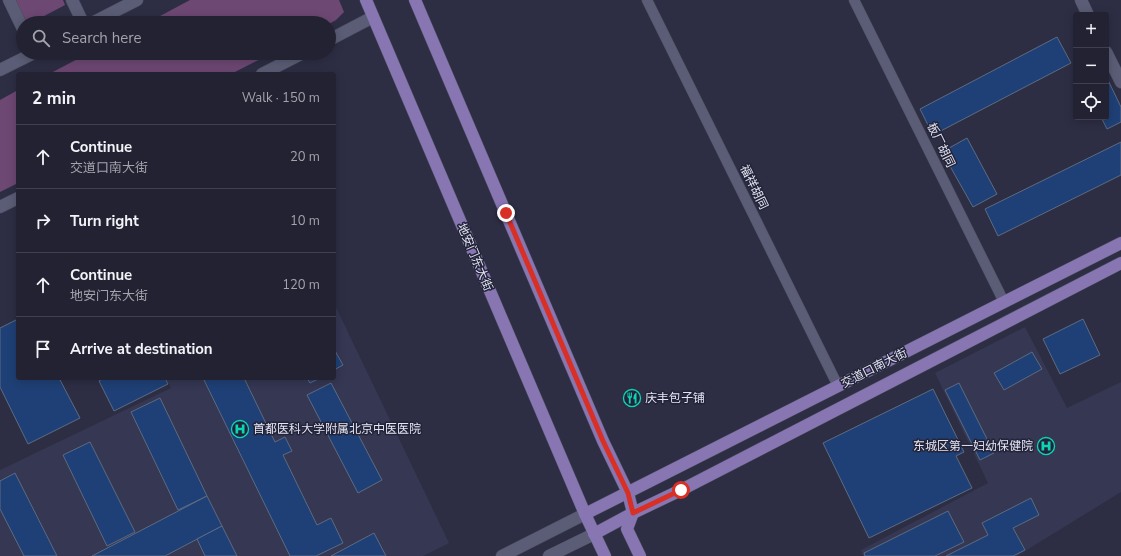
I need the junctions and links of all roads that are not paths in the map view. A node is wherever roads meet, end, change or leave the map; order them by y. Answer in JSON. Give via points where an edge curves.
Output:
{"nodes":[{"id":1,"x":9,"y":0,"type":"edge"},
{"id":2,"x":72,"y":0,"type":"edge"},
{"id":3,"x":137,"y":0,"type":"edge"},
{"id":4,"x":366,"y":0,"type":"edge"},
{"id":5,"x":416,"y":0,"type":"edge"},
{"id":6,"x":647,"y":0,"type":"edge"},
{"id":7,"x":854,"y":0,"type":"edge"},
{"id":8,"x":1081,"y":0,"type":"edge"},
{"id":9,"x":1087,"y":12,"type":"edge"},
{"id":10,"x":17,"y":16,"type":"edge"},
{"id":11,"x":80,"y":16,"type":"edge"},
{"id":12,"x":106,"y":16,"type":"edge"},
{"id":13,"x":373,"y":17,"type":"junction"},
{"id":14,"x":336,"y":36,"type":"edge"},
{"id":15,"x":1109,"y":58,"type":"edge"},
{"id":16,"x":20,"y":60,"type":"edge"},
{"id":17,"x":289,"y":60,"type":"edge"},
{"id":18,"x":0,"y":70,"type":"edge"},
{"id":19,"x":266,"y":72,"type":"edge"},
{"id":20,"x":1121,"y":82,"type":"edge"},
{"id":21,"x":16,"y":199,"type":"edge"},
{"id":22,"x":0,"y":208,"type":"edge"},
{"id":23,"x":1121,"y":243,"type":"edge"},
{"id":24,"x":1121,"y":263,"type":"edge"},
{"id":25,"x":1004,"y":302,"type":"junction"},
{"id":26,"x":838,"y":386,"type":"junction"},
{"id":27,"x":628,"y":493,"type":"junction"},
{"id":28,"x":633,"y":513,"type":"junction"},
{"id":29,"x":585,"y":514,"type":"junction"},
{"id":30,"x":594,"y":534,"type":"junction"},
{"id":31,"x":502,"y":556,"type":"edge"},
{"id":32,"x":549,"y":556,"type":"edge"},
{"id":33,"x":605,"y":556,"type":"edge"},
{"id":34,"x":640,"y":556,"type":"edge"}],
"edges":[{"from":1,"to":10,"type":"main road"},
{"from":2,"to":11,"type":"main road"},
{"from":3,"to":12,"type":"main road"},
{"from":4,"to":13,"type":"main road","name":"地安门东大街"},
{"from":5,"to":27,"type":"main road","via":[[603,441]]},
{"from":6,"to":26,"type":"lane","name":"福祥胡同"},
{"from":7,"to":25,"type":"lane","name":"板厂胡同"},
{"from":8,"to":9,"type":"main road"},
{"from":13,"to":14,"type":"main road"},
{"from":13,"to":29,"type":"main road","name":"地安门东大街"},
{"from":15,"to":20,"type":"main road"},
{"from":16,"to":18,"type":"main road"},
{"from":17,"to":19,"type":"main road"},
{"from":21,"to":22,"type":"main road"},
{"from":23,"to":25,"type":"main road","name":"交道口南大街"},
{"from":24,"to":28,"type":"main road","name":"交道口南大街"},
{"from":25,"to":26,"type":"main road","name":"交道口南大街"},
{"from":26,"to":27,"type":"main road","name":"交道口南大街"},
{"from":27,"to":28,"type":"main road"},
{"from":27,"to":29,"type":"main road","name":"交道口南大街"},
{"from":28,"to":30,"type":"main road","name":"交道口南大街"},
{"from":28,"to":34,"type":"main road","via":[[627,529]]},
{"from":29,"to":30,"type":"main road","name":"地安门东大街"},
{"from":29,"to":31,"type":"main road"},
{"from":30,"to":32,"type":"main road"},
{"from":30,"to":33,"type":"main road","name":"地安门东大街"}]}
